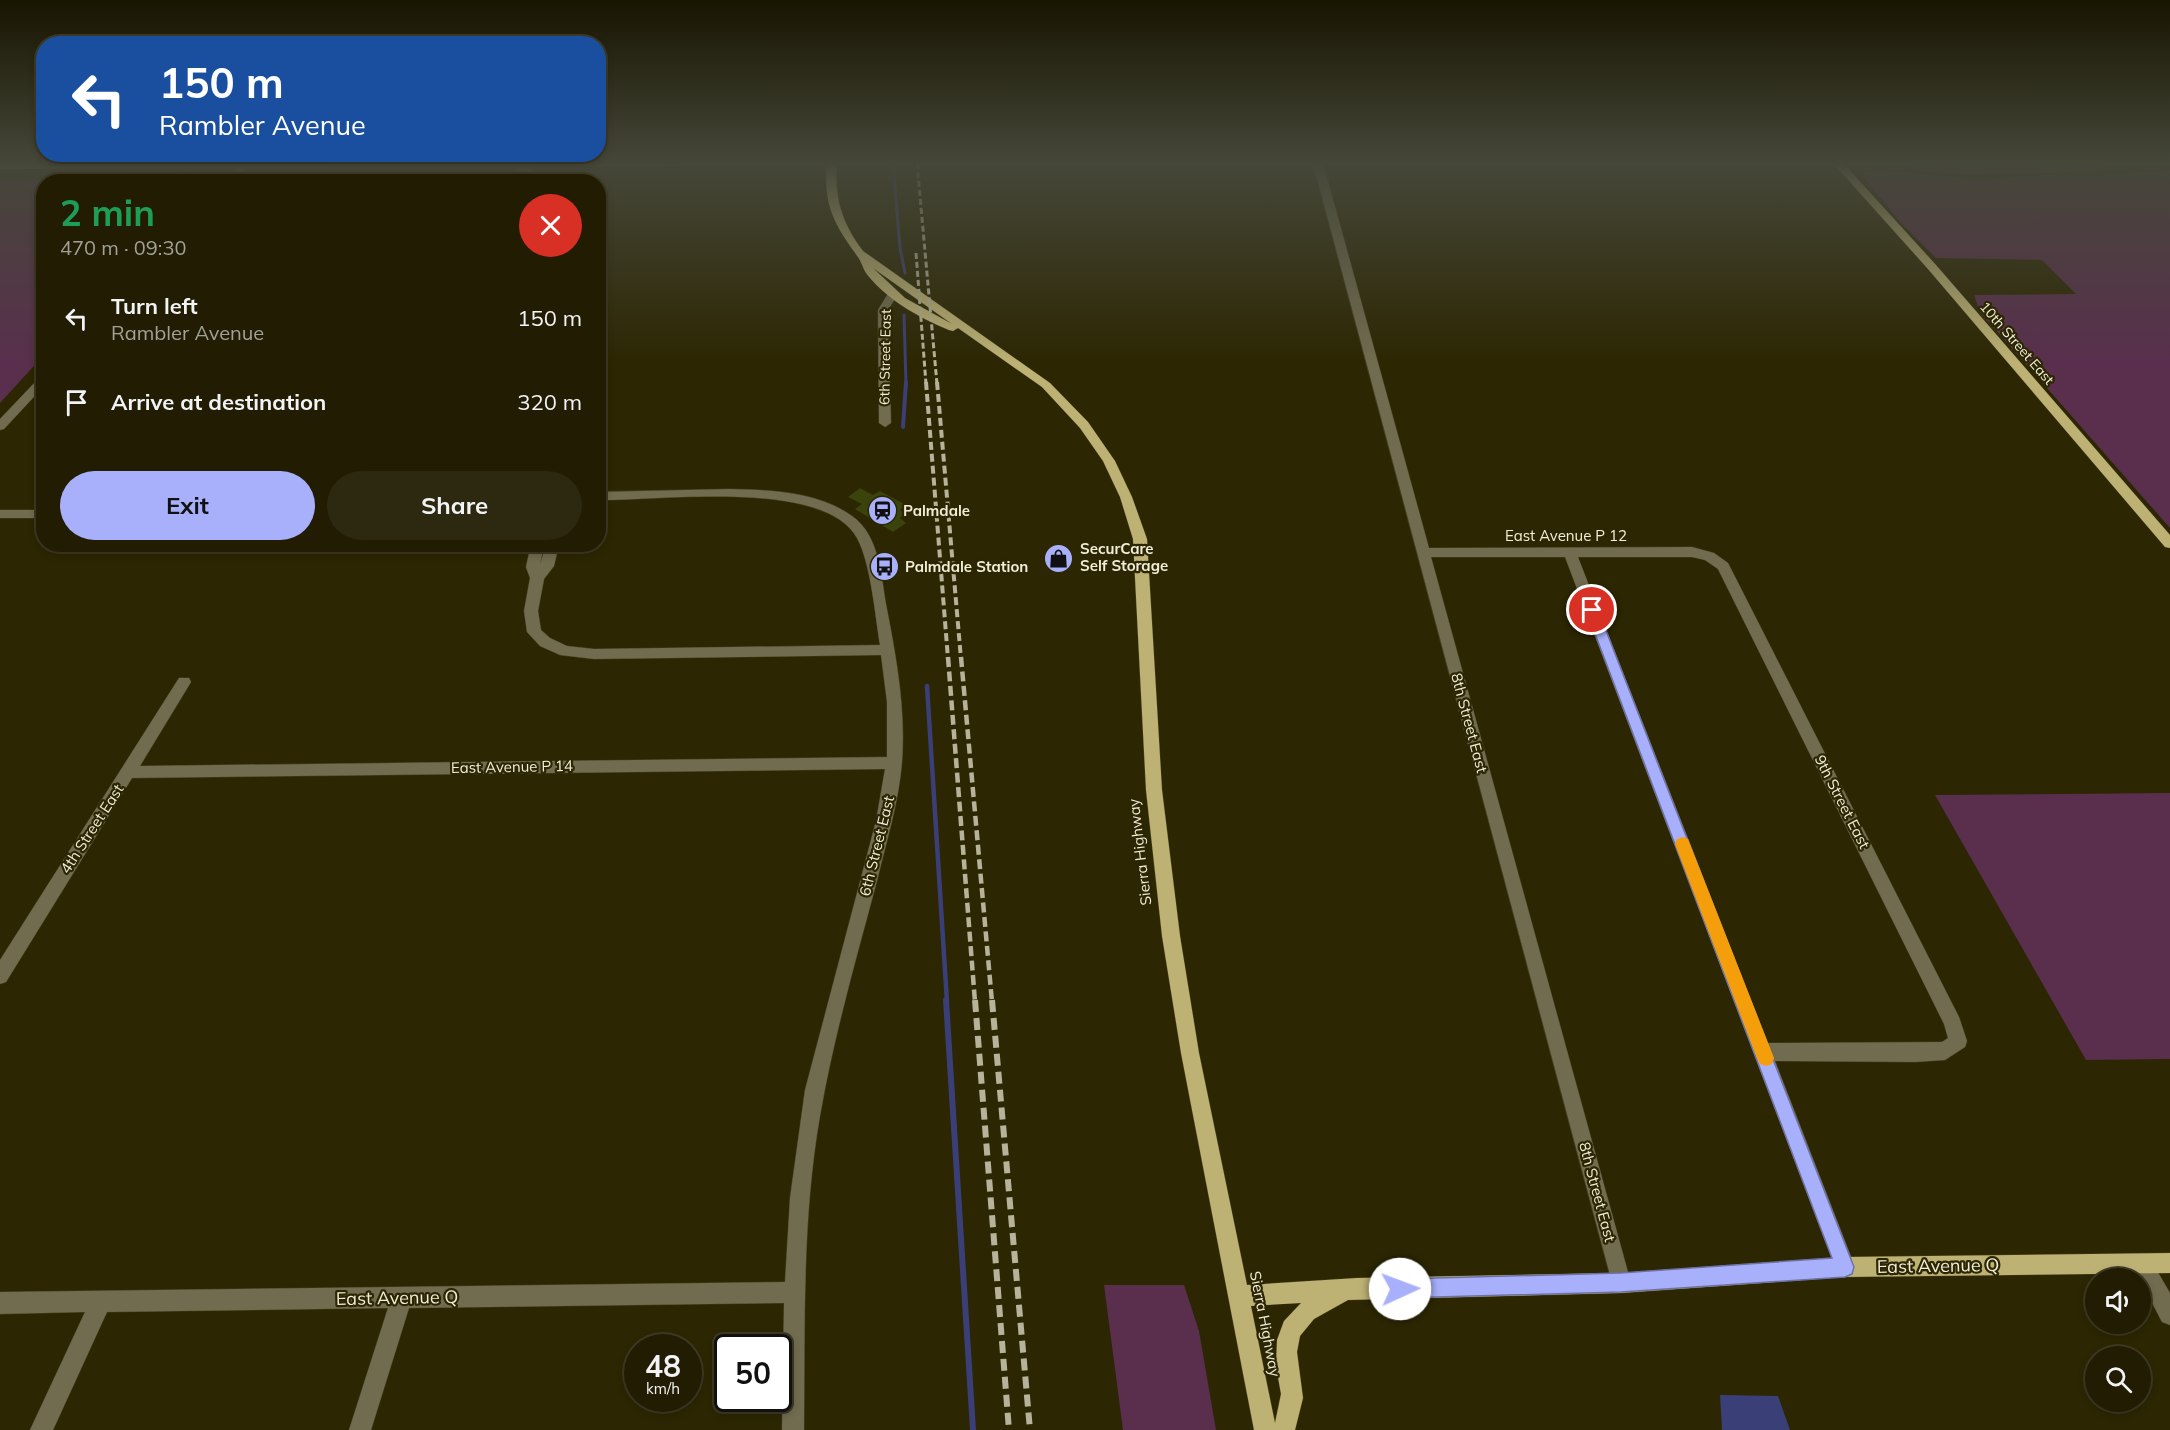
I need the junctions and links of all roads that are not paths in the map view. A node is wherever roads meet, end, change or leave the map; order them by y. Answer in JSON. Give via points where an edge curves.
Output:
{"nodes":[{"id":1,"x":843,"y":230,"type":"edge"},
{"id":2,"x":1336,"y":230,"type":"edge"},
{"id":3,"x":1898,"y":230,"type":"edge"},
{"id":4,"x":863,"y":258,"type":"junction"},
{"id":5,"x":893,"y":294,"type":"junction"},
{"id":6,"x":968,"y":331,"type":"junction"},
{"id":7,"x":36,"y":388,"type":"edge"},
{"id":8,"x":885,"y":423,"type":"dead end"},
{"id":9,"x":0,"y":426,"type":"edge"},
{"id":10,"x":606,"y":496,"type":"edge"},
{"id":11,"x":0,"y":514,"type":"edge"},
{"id":12,"x":36,"y":514,"type":"edge"},
{"id":13,"x":2170,"y":544,"type":"edge"},
{"id":14,"x":536,"y":552,"type":"edge"},
{"id":15,"x":551,"y":552,"type":"edge"},
{"id":16,"x":1424,"y":553,"type":"junction"},
{"id":17,"x":1570,"y":553,"type":"junction"},
{"id":18,"x":1709,"y":556,"type":"joint"},
{"id":19,"x":537,"y":578,"type":"junction"},
{"id":20,"x":888,"y":650,"type":"junction"},
{"id":21,"x":184,"y":682,"type":"dead end"},
{"id":22,"x":894,"y":762,"type":"junction"},
{"id":23,"x":129,"y":772,"type":"junction"},
{"id":24,"x":0,"y":976,"type":"edge"},
{"id":25,"x":1764,"y":1052,"type":"junction"},
{"id":26,"x":2170,"y":1263,"type":"edge"},
{"id":27,"x":2142,"y":1264,"type":"junction"},
{"id":28,"x":1845,"y":1267,"type":"junction"},
{"id":29,"x":1621,"y":1283,"type":"junction"},
{"id":30,"x":1357,"y":1289,"type":"junction"},
{"id":31,"x":795,"y":1292,"type":"junction"},
{"id":32,"x":1238,"y":1296,"type":"junction"},
{"id":33,"x":402,"y":1298,"type":"junction"},
{"id":34,"x":0,"y":1303,"type":"edge"},
{"id":35,"x":100,"y":1303,"type":"junction"},
{"id":36,"x":2170,"y":1314,"type":"edge"},
{"id":37,"x":41,"y":1430,"type":"edge"},
{"id":38,"x":360,"y":1430,"type":"edge"},
{"id":39,"x":793,"y":1430,"type":"edge"},
{"id":40,"x":1265,"y":1430,"type":"edge"},
{"id":41,"x":1284,"y":1430,"type":"edge"}],
"edges":[{"from":1,"to":4,"type":"main road","name":"Sierra Highway"},
{"from":2,"to":16,"type":"street","name":"8th Street East"},
{"from":3,"to":13,"type":"main road","name":"10th Street East"},
{"from":4,"to":5,"type":"main road","name":"Sierra Highway","via":[[867,269]]},
{"from":4,"to":6,"type":"main road","name":"Sierra Highway"},
{"from":5,"to":6,"type":"main road","name":"Sierra Highway","via":[[951,328]]},
{"from":5,"to":8,"type":"street","name":"6th Street East","via":[[883,310]]},
{"from":6,"to":32,"type":"main road","name":"Sierra Highway","via":[[1046,385],[1084,425],[1109,461],[1140,539],[1154,790],[1171,936]]},
{"from":7,"to":9,"type":"street"},
{"from":10,"to":20,"type":"street","name":"6th Street East","via":[[780,496],[839,512],[857,528],[868,547]]},
{"from":11,"to":12,"type":"street"},
{"from":14,"to":19,"type":"street","via":[[533,567]]},
{"from":15,"to":19,"type":"street","via":[[547,566]]},
{"from":16,"to":17,"type":"street","name":"East Avenue P 12"},
{"from":16,"to":29,"type":"street","name":"8th Street East"},
{"from":17,"to":18,"type":"street","name":"East Avenue P 12","via":[[1692,552]]},
{"from":17,"to":25,"type":"street"},
{"from":18,"to":25,"type":"street","name":"9th Street East","via":[[1723,566],[1953,1023],[1958,1041],[1945,1051]]},
{"from":19,"to":20,"type":"street","via":[[531,611],[534,632],[565,651],[605,654]]},
{"from":20,"to":22,"type":"street","name":"6th Street East","via":[[895,710]]},
{"from":21,"to":23,"type":"street","name":"4th Street East"},
{"from":22,"to":23,"type":"street","name":"East Avenue P 14"},
{"from":22,"to":31,"type":"street","name":"6th Street East","via":[[886,815],[813,1096],[800,1198]]},
{"from":23,"to":24,"type":"street","name":"4th Street East"},
{"from":25,"to":28,"type":"street"},
{"from":26,"to":27,"type":"main road","name":"East Avenue Q"},
{"from":27,"to":28,"type":"main road","name":"East Avenue Q"},
{"from":27,"to":36,"type":"street"},
{"from":28,"to":29,"type":"main road","name":"East Avenue Q"},
{"from":29,"to":30,"type":"main road","name":"East Avenue Q"},
{"from":30,"to":32,"type":"main road","name":"East Avenue Q"},
{"from":30,"to":41,"type":"main road","via":[[1323,1300],[1292,1329],[1286,1349],[1293,1397]]},
{"from":31,"to":33,"type":"street","name":"East Avenue Q"},
{"from":31,"to":39,"type":"street","name":"6th Street East"},
{"from":32,"to":40,"type":"main road","name":"Sierra Highway"},
{"from":33,"to":35,"type":"street","name":"East Avenue Q"},
{"from":33,"to":38,"type":"street"},
{"from":34,"to":35,"type":"street","name":"East Avenue Q"},
{"from":35,"to":37,"type":"street"}]}
